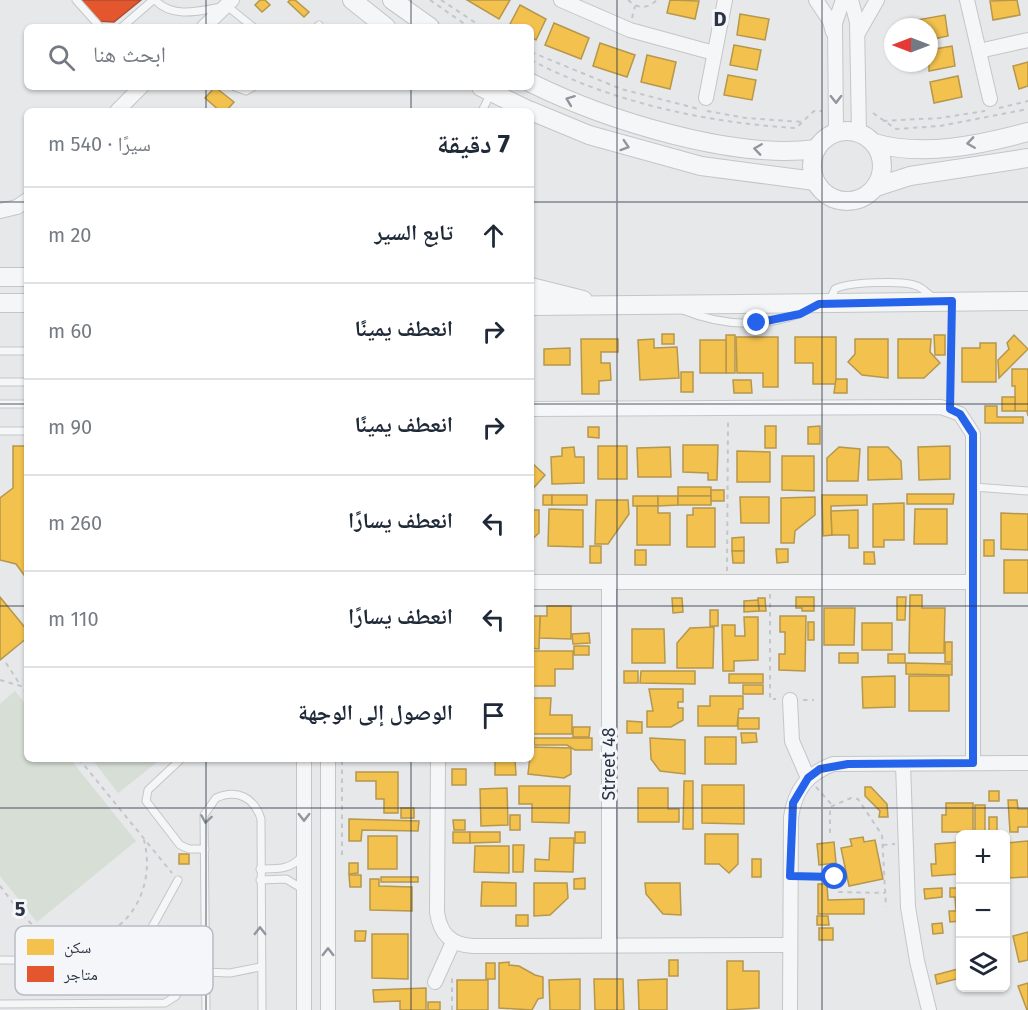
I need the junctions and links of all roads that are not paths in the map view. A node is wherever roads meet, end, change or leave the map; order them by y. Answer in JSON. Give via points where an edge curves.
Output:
{"nodes":[{"id":1,"x":76,"y":0,"type":"edge"},
{"id":2,"x":154,"y":0,"type":"edge"},
{"id":3,"x":352,"y":0,"type":"edge"},
{"id":4,"x":392,"y":0,"type":"edge"},
{"id":5,"x":561,"y":0,"type":"edge"},
{"id":6,"x":725,"y":0,"type":"edge"},
{"id":7,"x":816,"y":0,"type":"edge"},
{"id":8,"x":843,"y":0,"type":"edge"},
{"id":9,"x":851,"y":0,"type":"edge"},
{"id":10,"x":877,"y":0,"type":"edge"},
{"id":11,"x":967,"y":0,"type":"edge"},
{"id":12,"x":229,"y":3,"type":"edge"},
{"id":13,"x":97,"y":24,"type":"edge"},
{"id":14,"x":126,"y":24,"type":"edge"},
{"id":15,"x":207,"y":24,"type":"edge"},
{"id":16,"x":250,"y":24,"type":"edge"},
{"id":17,"x":382,"y":24,"type":"edge"},
{"id":18,"x":426,"y":24,"type":"edge"},
{"id":19,"x":857,"y":34,"type":"junction"},
{"id":20,"x":834,"y":37,"type":"junction"},
{"id":21,"x":1028,"y":40,"type":"edge"},
{"id":22,"x":979,"y":51,"type":"junction"},
{"id":23,"x":714,"y":53,"type":"junction"},
{"id":24,"x":835,"y":61,"type":"junction"},
{"id":25,"x":857,"y":62,"type":"junction"},
{"id":26,"x":534,"y":84,"type":"edge"},
{"id":27,"x":138,"y":90,"type":"edge"},
{"id":28,"x":486,"y":90,"type":"edge"},
{"id":29,"x":706,"y":98,"type":"dead end"},
{"id":30,"x":992,"y":106,"type":"road end"},
{"id":31,"x":120,"y":108,"type":"edge"},
{"id":32,"x":483,"y":108,"type":"edge"},
{"id":33,"x":520,"y":108,"type":"edge"},
{"id":34,"x":534,"y":115,"type":"edge"},
{"id":35,"x":836,"y":132,"type":"junction"},
{"id":36,"x":859,"y":132,"type":"junction"},
{"id":37,"x":1028,"y":132,"type":"edge"},
{"id":38,"x":874,"y":143,"type":"junction"},
{"id":39,"x":816,"y":149,"type":"junction"},
{"id":40,"x":1028,"y":158,"type":"edge"},
{"id":41,"x":815,"y":181,"type":"junction"},
{"id":42,"x":876,"y":187,"type":"junction"},
{"id":43,"x":24,"y":202,"type":"edge"},
{"id":44,"x":0,"y":211,"type":"edge"},
{"id":45,"x":0,"y":277,"type":"edge"},
{"id":46,"x":24,"y":277,"type":"edge"},
{"id":47,"x":534,"y":287,"type":"edge"},
{"id":48,"x":1028,"y":301,"type":"edge"},
{"id":49,"x":24,"y":303,"type":"edge"},
{"id":50,"x":593,"y":303,"type":"junction"},
{"id":51,"x":3,"y":306,"type":"edge"},
{"id":52,"x":534,"y":306,"type":"edge"},
{"id":53,"x":0,"y":351,"type":"edge"},
{"id":54,"x":24,"y":351,"type":"edge"},
{"id":55,"x":0,"y":382,"type":"edge"},
{"id":56,"x":24,"y":382,"type":"edge"},
{"id":57,"x":0,"y":404,"type":"edge"},
{"id":58,"x":24,"y":404,"type":"edge"},
{"id":59,"x":534,"y":409,"type":"edge"},
{"id":60,"x":0,"y":431,"type":"edge"},
{"id":61,"x":24,"y":431,"type":"edge"},
{"id":62,"x":973,"y":487,"type":"junction"},
{"id":63,"x":1028,"y":491,"type":"edge"},
{"id":64,"x":534,"y":582,"type":"edge"},
{"id":65,"x":971,"y":582,"type":"junction"},
{"id":66,"x":609,"y":583,"type":"junction"},
{"id":67,"x":790,"y":700,"type":"road end"},
{"id":68,"x":178,"y":762,"type":"edge"},
{"id":69,"x":304,"y":762,"type":"edge"},
{"id":70,"x":328,"y":762,"type":"edge"},
{"id":71,"x":438,"y":762,"type":"edge"},
{"id":72,"x":973,"y":763,"type":"junction"},
{"id":73,"x":1028,"y":763,"type":"edge"},
{"id":74,"x":903,"y":764,"type":"junction"},
{"id":75,"x":808,"y":778,"type":"junction"},
{"id":76,"x":205,"y":849,"type":"junction"},
{"id":77,"x":303,"y":854,"type":"junction"},
{"id":78,"x":260,"y":869,"type":"junction"},
{"id":79,"x":178,"y":880,"type":"road end"},
{"id":80,"x":260,"y":880,"type":"junction"},
{"id":81,"x":304,"y":890,"type":"junction"},
{"id":82,"x":153,"y":926,"type":"edge"},
{"id":83,"x":206,"y":926,"type":"edge"},
{"id":84,"x":453,"y":942,"type":"junction"},
{"id":85,"x":609,"y":945,"type":"junction"},
{"id":86,"x":789,"y":945,"type":"junction"},
{"id":87,"x":0,"y":960,"type":"edge"},
{"id":88,"x":15,"y":960,"type":"edge"},
{"id":89,"x":260,"y":967,"type":"junction"},
{"id":90,"x":213,"y":972,"type":"edge"},
{"id":91,"x":435,"y":982,"type":"dead end"},
{"id":92,"x":176,"y":995,"type":"edge"},
{"id":93,"x":0,"y":1004,"type":"edge"},
{"id":94,"x":262,"y":1010,"type":"edge"},
{"id":95,"x":304,"y":1010,"type":"edge"},
{"id":96,"x":328,"y":1010,"type":"edge"},
{"id":97,"x":790,"y":1010,"type":"edge"},
{"id":98,"x":929,"y":1010,"type":"edge"}],
"edges":[{"from":1,"to":13,"type":"lane"},
{"from":2,"to":12,"type":"lane","via":[[172,12]]},
{"from":2,"to":14,"type":"lane"},
{"from":3,"to":17,"type":"street"},
{"from":4,"to":18,"type":"street"},
{"from":5,"to":23,"type":"street","via":[[630,30]]},
{"from":6,"to":23,"type":"street"},
{"from":7,"to":20,"type":"street","via":[[830,21]]},
{"from":8,"to":20,"type":"street"},
{"from":9,"to":19,"type":"street"},
{"from":10,"to":19,"type":"street"},
{"from":11,"to":22,"type":"street"},
{"from":12,"to":15,"type":"street"},
{"from":12,"to":16,"type":"lane"},
{"from":19,"to":25,"type":"street"},
{"from":20,"to":24,"type":"street"},
{"from":21,"to":22,"type":"street"},
{"from":22,"to":30,"type":"street"},
{"from":23,"to":29,"type":"street"},
{"from":24,"to":25,"type":"street"},
{"from":24,"to":35,"type":"street","one_way":true},
{"from":25,"to":36,"type":"street"},
{"from":39,"to":26,"type":"street","one_way":true,"via":[[777,152],[682,135],[609,115]]},
{"from":27,"to":31,"type":"street"},
{"from":28,"to":32,"type":"lane"},
{"from":28,"to":33,"type":"street"},
{"from":34,"to":41,"type":"street","one_way":true,"via":[[589,135],[690,163]]},
{"from":35,"to":36,"type":"street"},
{"from":35,"to":39,"type":"street"},
{"from":36,"to":38,"type":"street"},
{"from":37,"to":38,"type":"street","one_way":true,"via":[[971,144],[919,149]]},
{"from":38,"to":42,"type":"street","via":[[882,169]]},
{"from":39,"to":41,"type":"street","via":[[812,170]]},
{"from":40,"to":42,"type":"street","via":[[910,176]]},
{"from":41,"to":42,"type":"street","via":[[827,194],[844,201],[856,200]]},
{"from":43,"to":44,"type":"street"},
{"from":45,"to":46,"type":"street"},
{"from":47,"to":50,"type":"street"},
{"from":48,"to":50,"type":"street"},
{"from":49,"to":51,"type":"street"},
{"from":50,"to":52,"type":"street"},
{"from":53,"to":54,"type":"lane"},
{"from":55,"to":56,"type":"lane"},
{"from":57,"to":58,"type":"lane"},
{"from":59,"to":62,"type":"street","via":[[950,409],[960,414],[973,434]]},
{"from":60,"to":61,"type":"lane"},
{"from":62,"to":63,"type":"lane"},
{"from":62,"to":65,"type":"street"},
{"from":64,"to":66,"type":"street"},
{"from":65,"to":66,"type":"street"},
{"from":65,"to":72,"type":"street"},
{"from":66,"to":85,"type":"street","name":"Street 48"},
{"from":67,"to":75,"type":"street","via":[[792,741]]},
{"from":68,"to":76,"type":"lane","via":[[148,790],[146,801],[180,845]]},
{"from":69,"to":77,"type":"street","one_way":true},
{"from":96,"to":70,"type":"street","one_way":true},
{"from":71,"to":84,"type":"street","via":[[437,912],[444,934]]},
{"from":72,"to":73,"type":"street"},
{"from":72,"to":74,"type":"street"},
{"from":74,"to":75,"type":"street","via":[[833,764]]},
{"from":74,"to":98,"type":"street","via":[[908,907]]},
{"from":75,"to":86,"type":"street","via":[[793,803]]},
{"from":78,"to":76,"type":"lane","one_way":true,"via":[[261,819],[253,802],[245,796],[226,794],[209,805],[204,815]]},
{"from":76,"to":83,"type":"lane"},
{"from":77,"to":78,"type":"lane","via":[[283,869]]},
{"from":77,"to":81,"type":"street"},
{"from":78,"to":80,"type":"lane"},
{"from":79,"to":82,"type":"lane"},
{"from":80,"to":81,"type":"lane","via":[[286,879]]},
{"from":89,"to":80,"type":"lane","one_way":true},
{"from":81,"to":95,"type":"street"},
{"from":84,"to":85,"type":"street","via":[[473,946]]},
{"from":84,"to":91,"type":"street"},
{"from":85,"to":86,"type":"street"},
{"from":86,"to":97,"type":"street"},
{"from":87,"to":88,"type":"lane"},
{"from":89,"to":90,"type":"lane"},
{"from":89,"to":94,"type":"lane"},
{"from":92,"to":93,"type":"lane","via":[[165,1003]]}]}
